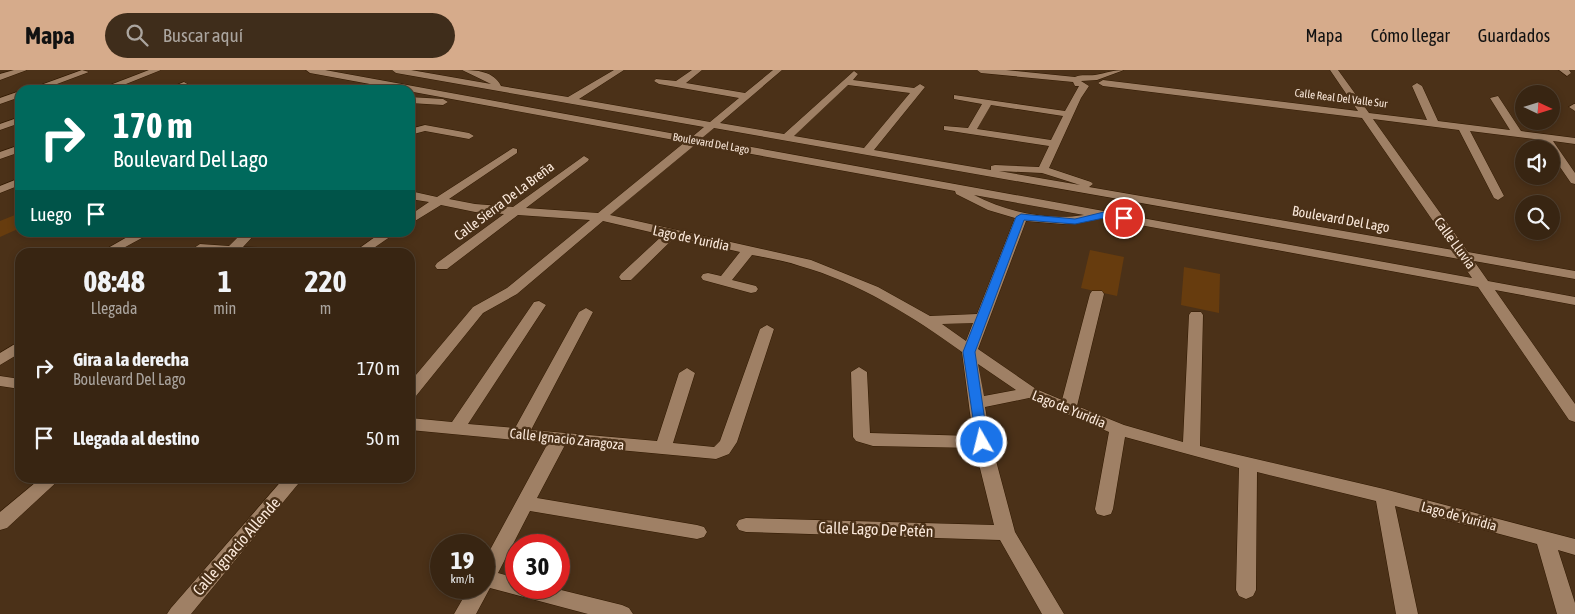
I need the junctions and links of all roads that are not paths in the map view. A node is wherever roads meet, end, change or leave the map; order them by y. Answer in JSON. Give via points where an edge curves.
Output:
{"nodes":[{"id":1,"x":23,"y":70,"type":"edge"},
{"id":2,"x":157,"y":70,"type":"edge"},
{"id":3,"x":310,"y":70,"type":"edge"},
{"id":4,"x":397,"y":70,"type":"edge"},
{"id":5,"x":466,"y":70,"type":"edge"},
{"id":6,"x":620,"y":70,"type":"edge"},
{"id":7,"x":698,"y":70,"type":"edge"},
{"id":8,"x":775,"y":70,"type":"edge"},
{"id":9,"x":981,"y":70,"type":"edge"},
{"id":10,"x":1120,"y":70,"type":"edge"},
{"id":11,"x":1334,"y":70,"type":"edge"},
{"id":12,"x":1005,"y":71,"type":"edge"},
{"id":13,"x":85,"y":72,"type":"dead end"},
{"id":14,"x":854,"y":74,"type":"dead end"},
{"id":15,"x":0,"y":77,"type":"edge"},
{"id":16,"x":446,"y":78,"type":"junction"},
{"id":17,"x":659,"y":81,"type":"dead end"},
{"id":18,"x":1099,"y":81,"type":"junction"},
{"id":19,"x":846,"y":82,"type":"junction"},
{"id":20,"x":1080,"y":83,"type":"junction"},
{"id":21,"x":678,"y":84,"type":"junction"},
{"id":22,"x":47,"y":85,"type":"edge"},
{"id":23,"x":116,"y":85,"type":"edge"},
{"id":24,"x":375,"y":85,"type":"edge"},
{"id":25,"x":1417,"y":86,"type":"dead end"},
{"id":26,"x":500,"y":88,"type":"junction"},
{"id":27,"x":415,"y":90,"type":"edge"},
{"id":28,"x":423,"y":91,"type":"junction"},
{"id":29,"x":15,"y":96,"type":"edge"},
{"id":30,"x":746,"y":96,"type":"junction"},
{"id":31,"x":958,"y":97,"type":"dead end"},
{"id":32,"x":472,"y":98,"type":"junction"},
{"id":33,"x":1495,"y":98,"type":"dead end"},
{"id":34,"x":415,"y":100,"type":"edge"},
{"id":35,"x":570,"y":100,"type":"junction"},
{"id":36,"x":0,"y":101,"type":"edge"},
{"id":37,"x":988,"y":102,"type":"junction"},
{"id":38,"x":1363,"y":113,"type":"junction"},
{"id":39,"x":1069,"y":114,"type":"junction"},
{"id":40,"x":0,"y":116,"type":"edge"},
{"id":41,"x":15,"y":118,"type":"edge"},
{"id":42,"x":15,"y":120,"type":"edge"},
{"id":43,"x":1433,"y":122,"type":"junction"},
{"id":44,"x":711,"y":125,"type":"junction"},
{"id":45,"x":1462,"y":126,"type":"junction"},
{"id":46,"x":0,"y":127,"type":"edge"},
{"id":47,"x":948,"y":128,"type":"dead end"},
{"id":48,"x":415,"y":131,"type":"edge"},
{"id":49,"x":971,"y":132,"type":"junction"},
{"id":50,"x":1516,"y":134,"type":"junction"},
{"id":51,"x":469,"y":136,"type":"dead end"},
{"id":52,"x":1545,"y":137,"type":"junction"},
{"id":53,"x":786,"y":138,"type":"junction"},
{"id":54,"x":693,"y":140,"type":"junction"},
{"id":55,"x":1575,"y":141,"type":"edge"},
{"id":56,"x":1055,"y":144,"type":"junction"},
{"id":57,"x":15,"y":150,"type":"edge"},
{"id":58,"x":513,"y":151,"type":"dead end"},
{"id":59,"x":867,"y":152,"type":"junction"},
{"id":60,"x":0,"y":156,"type":"edge"},
{"id":61,"x":584,"y":159,"type":"dead end"},
{"id":62,"x":967,"y":170,"type":"junction"},
{"id":63,"x":1043,"y":170,"type":"junction"},
{"id":64,"x":1575,"y":181,"type":"edge"},
{"id":65,"x":1036,"y":182,"type":"junction"},
{"id":66,"x":15,"y":183,"type":"edge"},
{"id":67,"x":951,"y":187,"type":"junction"},
{"id":68,"x":0,"y":190,"type":"edge"},
{"id":69,"x":1101,"y":193,"type":"junction"},
{"id":70,"x":415,"y":196,"type":"edge"},
{"id":71,"x":1498,"y":196,"type":"dead end"},
{"id":72,"x":438,"y":202,"type":"junction"},
{"id":73,"x":1031,"y":202,"type":"junction"},
{"id":74,"x":516,"y":211,"type":"junction"},
{"id":75,"x":1104,"y":215,"type":"junction"},
{"id":76,"x":415,"y":217,"type":"edge"},
{"id":77,"x":601,"y":217,"type":"junction"},
{"id":78,"x":1021,"y":217,"type":"junction"},
{"id":79,"x":671,"y":234,"type":"junction"},
{"id":80,"x":137,"y":237,"type":"edge"},
{"id":81,"x":246,"y":237,"type":"edge"},
{"id":82,"x":383,"y":237,"type":"edge"},
{"id":83,"x":115,"y":248,"type":"edge"},
{"id":84,"x":234,"y":248,"type":"edge"},
{"id":85,"x":366,"y":248,"type":"edge"},
{"id":86,"x":749,"y":250,"type":"junction"},
{"id":87,"x":1464,"y":256,"type":"junction"},
{"id":88,"x":442,"y":266,"type":"dead end"},
{"id":89,"x":1575,"y":275,"type":"edge"},
{"id":90,"x":626,"y":276,"type":"dead end"},
{"id":91,"x":708,"y":277,"type":"dead end"},
{"id":92,"x":724,"y":281,"type":"junction"},
{"id":93,"x":1486,"y":285,"type":"junction"},
{"id":94,"x":751,"y":289,"type":"dead end"},
{"id":95,"x":1098,"y":294,"type":"dead end"},
{"id":96,"x":1575,"y":301,"type":"edge"},
{"id":97,"x":539,"y":305,"type":"dead end"},
{"id":98,"x":586,"y":312,"type":"dead end"},
{"id":99,"x":1196,"y":315,"type":"dead end"},
{"id":100,"x":982,"y":318,"type":"junction"},
{"id":101,"x":927,"y":320,"type":"junction"},
{"id":102,"x":767,"y":329,"type":"dead end"},
{"id":103,"x":15,"y":350,"type":"edge"},
{"id":104,"x":969,"y":352,"type":"junction"},
{"id":105,"x":0,"y":360,"type":"edge"},
{"id":106,"x":859,"y":372,"type":"dead end"},
{"id":107,"x":687,"y":373,"type":"dead end"},
{"id":108,"x":0,"y":381,"type":"edge"},
{"id":109,"x":15,"y":383,"type":"edge"},
{"id":110,"x":415,"y":386,"type":"edge"},
{"id":111,"x":1030,"y":394,"type":"junction"},
{"id":112,"x":976,"y":403,"type":"junction"},
{"id":113,"x":1068,"y":410,"type":"junction"},
{"id":114,"x":1575,"y":416,"type":"edge"},
{"id":115,"x":415,"y":425,"type":"edge"},
{"id":116,"x":456,"y":429,"type":"junction"},
{"id":117,"x":1118,"y":429,"type":"junction"},
{"id":118,"x":520,"y":434,"type":"junction"},
{"id":119,"x":559,"y":439,"type":"junction"},
{"id":120,"x":982,"y":442,"type":"junction"},
{"id":121,"x":663,"y":448,"type":"junction"},
{"id":122,"x":1190,"y":450,"type":"junction"},
{"id":123,"x":1248,"y":462,"type":"junction"},
{"id":124,"x":46,"y":483,"type":"edge"},
{"id":125,"x":290,"y":483,"type":"edge"},
{"id":126,"x":1384,"y":496,"type":"junction"},
{"id":127,"x":526,"y":503,"type":"junction"},
{"id":128,"x":1104,"y":509,"type":"dead end"},
{"id":129,"x":0,"y":523,"type":"edge"},
{"id":130,"x":746,"y":525,"type":"dead end"},
{"id":131,"x":697,"y":532,"type":"dead end"},
{"id":132,"x":1006,"y":533,"type":"junction"},
{"id":133,"x":1545,"y":539,"type":"junction"},
{"id":134,"x":1575,"y":547,"type":"edge"},
{"id":135,"x":495,"y":560,"type":"edge"},
{"id":136,"x":1246,"y":590,"type":"dead end"},
{"id":137,"x":473,"y":599,"type":"edge"},
{"id":138,"x":564,"y":599,"type":"edge"},
{"id":139,"x":178,"y":614,"type":"edge"},
{"id":140,"x":465,"y":614,"type":"edge"},
{"id":141,"x":622,"y":614,"type":"edge"},
{"id":142,"x":1053,"y":614,"type":"edge"},
{"id":143,"x":1407,"y":614,"type":"edge"},
{"id":144,"x":1568,"y":614,"type":"edge"}],
"edges":[{"from":1,"to":15,"type":"street"},
{"from":2,"to":23,"type":"street"},
{"from":3,"to":24,"type":"street","name":"Boulevard Del Lago"},
{"from":4,"to":16,"type":"street","name":"Boulevard Del Lago"},
{"from":5,"to":26,"type":"street","name":"Boulevard Del Lago","via":[[494,80]]},
{"from":6,"to":35,"type":"street"},
{"from":7,"to":21,"type":"street"},
{"from":8,"to":30,"type":"street"},
{"from":9,"to":12,"type":"street"},
{"from":10,"to":18,"type":"street"},
{"from":11,"to":38,"type":"street","name":"Calle Lluvia"},
{"from":12,"to":20,"type":"street"},
{"from":13,"to":22,"type":"street"},
{"from":14,"to":19,"type":"street"},
{"from":16,"to":26,"type":"street","name":"Boulevard Del Lago"},
{"from":16,"to":28,"type":"street"},
{"from":17,"to":21,"type":"street"},
{"from":18,"to":20,"type":"street","via":[[1083,77]]},
{"from":18,"to":38,"type":"street","name":"Calle Real Del Valle Sur"},
{"from":19,"to":53,"type":"street"},
{"from":19,"to":59,"type":"street","via":[[918,89]]},
{"from":20,"to":39,"type":"street"},
{"from":21,"to":30,"type":"street"},
{"from":25,"to":43,"type":"street"},
{"from":26,"to":35,"type":"street","name":"Boulevard Del Lago"},
{"from":27,"to":28,"type":"street","name":"Boulevard Del Lago"},
{"from":28,"to":32,"type":"street","name":"Boulevard Del Lago"},
{"from":29,"to":36,"type":"street"},
{"from":30,"to":44,"type":"street"},
{"from":31,"to":37,"type":"street"},
{"from":32,"to":34,"type":"street","name":"Boulevard Del Lago","via":[[448,102]]},
{"from":32,"to":54,"type":"street","name":"Boulevard Del Lago"},
{"from":33,"to":50,"type":"street"},
{"from":35,"to":44,"type":"street","name":"Boulevard Del Lago"},
{"from":37,"to":39,"type":"street"},
{"from":37,"to":49,"type":"street"},
{"from":38,"to":43,"type":"street","name":"Calle Real Del Valle Sur"},
{"from":38,"to":87,"type":"street","name":"Calle Lluvia"},
{"from":39,"to":56,"type":"street"},
{"from":40,"to":41,"type":"street"},
{"from":42,"to":46,"type":"street"},
{"from":43,"to":45,"type":"street","name":"Calle Real Del Valle Sur"},
{"from":44,"to":53,"type":"street","name":"Boulevard Del Lago"},
{"from":44,"to":54,"type":"street"},
{"from":45,"to":50,"type":"street","name":"Calle Real Del Valle Sur"},
{"from":45,"to":71,"type":"street"},
{"from":47,"to":49,"type":"street"},
{"from":48,"to":51,"type":"street","via":[[424,128]]},
{"from":49,"to":56,"type":"street"},
{"from":50,"to":52,"type":"street","name":"Calle Real Del Valle Sur"},
{"from":52,"to":55,"type":"street","name":"Calle Real Del Valle Sur"},
{"from":52,"to":64,"type":"street"},
{"from":53,"to":59,"type":"street","name":"Boulevard Del Lago"},
{"from":54,"to":67,"type":"street","name":"Boulevard Del Lago"},
{"from":54,"to":77,"type":"street"},
{"from":56,"to":63,"type":"street"},
{"from":57,"to":60,"type":"street"},
{"from":58,"to":72,"type":"street"},
{"from":59,"to":62,"type":"street","name":"Boulevard Del Lago"},
{"from":61,"to":74,"type":"street","name":"Calle Sierra De La Breña"},
{"from":62,"to":63,"type":"street","name":"Boulevard Del Lago"},
{"from":62,"to":65,"type":"street","name":"Boulevard Del Lago"},
{"from":63,"to":69,"type":"street","name":"Boulevard Del Lago","via":[[1087,184]]},
{"from":65,"to":69,"type":"street","name":"Boulevard Del Lago"},
{"from":65,"to":73,"type":"street"},
{"from":66,"to":68,"type":"street"},
{"from":67,"to":73,"type":"street","name":"Boulevard Del Lago"},
{"from":67,"to":78,"type":"street","name":"Boulevard Del Lago","via":[[980,204]]},
{"from":69,"to":87,"type":"street","name":"Boulevard Del Lago"},
{"from":70,"to":72,"type":"street","name":"Lago de Yuridia"},
{"from":72,"to":74,"type":"street","name":"Lago de Yuridia"},
{"from":72,"to":76,"type":"street"},
{"from":73,"to":75,"type":"street","name":"Boulevard Del Lago"},
{"from":74,"to":77,"type":"street","name":"Lago de Yuridia"},
{"from":74,"to":88,"type":"street","name":"Calle Sierra De La Breña"},
{"from":75,"to":78,"type":"street","name":"Boulevard Del Lago","via":[[1075,222]]},
{"from":75,"to":93,"type":"street","name":"Boulevard Del Lago"},
{"from":77,"to":79,"type":"street","name":"Lago de Yuridia"},
{"from":77,"to":110,"type":"street","via":[[512,292],[478,310]]},
{"from":78,"to":100,"type":"street"},
{"from":79,"to":86,"type":"street","name":"Lago de Yuridia"},
{"from":79,"to":90,"type":"street"},
{"from":80,"to":83,"type":"street"},
{"from":81,"to":84,"type":"street"},
{"from":82,"to":85,"type":"street"},
{"from":86,"to":92,"type":"street"},
{"from":86,"to":101,"type":"street","name":"Lago de Yuridia","via":[[806,263],[840,275]]},
{"from":87,"to":89,"type":"street","name":"Boulevard Del Lago"},
{"from":87,"to":93,"type":"street","name":"Calle Lluvia"},
{"from":91,"to":92,"type":"street"},
{"from":92,"to":94,"type":"street"},
{"from":93,"to":96,"type":"street","name":"Boulevard Del Lago"},
{"from":93,"to":114,"type":"street","name":"Calle Lluvia"},
{"from":95,"to":113,"type":"street"},
{"from":97,"to":116,"type":"street"},
{"from":98,"to":118,"type":"street"},
{"from":99,"to":122,"type":"street"},
{"from":100,"to":101,"type":"street"},
{"from":100,"to":104,"type":"street"},
{"from":101,"to":104,"type":"street","name":"Lago de Yuridia"},
{"from":102,"to":121,"type":"street","name":"Calle Ignacio Zaragoza","via":[[723,450],[716,453]]},
{"from":103,"to":105,"type":"street"},
{"from":104,"to":111,"type":"street","name":"Lago de Yuridia"},
{"from":104,"to":112,"type":"street"},
{"from":106,"to":120,"type":"street","via":[[862,437]]},
{"from":107,"to":121,"type":"street"},
{"from":108,"to":109,"type":"street"},
{"from":111,"to":112,"type":"street"},
{"from":111,"to":113,"type":"street","name":"Lago de Yuridia"},
{"from":112,"to":120,"type":"street"},
{"from":113,"to":117,"type":"street","name":"Lago de Yuridia"},
{"from":115,"to":116,"type":"street","name":"Calle Ignacio Zaragoza"},
{"from":116,"to":118,"type":"street","name":"Calle Ignacio Zaragoza"},
{"from":117,"to":122,"type":"street","name":"Lago de Yuridia"},
{"from":117,"to":128,"type":"street"},
{"from":118,"to":119,"type":"street","name":"Calle Ignacio Zaragoza"},
{"from":119,"to":121,"type":"street","name":"Calle Ignacio Zaragoza"},
{"from":119,"to":127,"type":"street"},
{"from":120,"to":132,"type":"street"},
{"from":122,"to":123,"type":"street","name":"Lago de Yuridia"},
{"from":123,"to":126,"type":"street","name":"Lago de Yuridia"},
{"from":123,"to":136,"type":"street"},
{"from":124,"to":129,"type":"street"},
{"from":125,"to":139,"type":"street","name":"Calle Ignacio Allende"},
{"from":126,"to":133,"type":"street","name":"Lago de Yuridia"},
{"from":126,"to":143,"type":"street"},
{"from":127,"to":131,"type":"street"},
{"from":127,"to":135,"type":"street"},
{"from":130,"to":132,"type":"street","name":"Calle Lago De Petén"},
{"from":132,"to":142,"type":"street"},
{"from":133,"to":134,"type":"street","name":"Lago de Yuridia"},
{"from":133,"to":144,"type":"street"},
{"from":137,"to":140,"type":"street"},
{"from":138,"to":141,"type":"street"}]}
